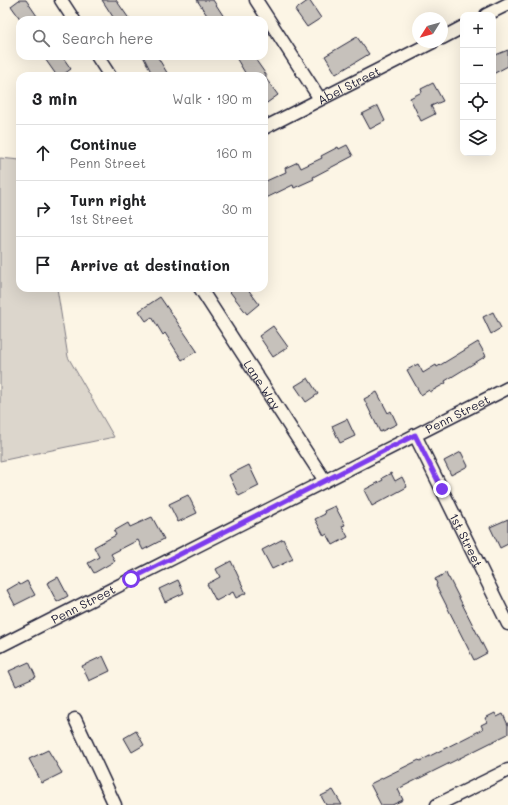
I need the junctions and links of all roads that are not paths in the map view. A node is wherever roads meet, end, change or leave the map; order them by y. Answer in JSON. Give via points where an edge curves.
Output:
{"nodes":[{"id":1,"x":61,"y":0,"type":"edge"},
{"id":2,"x":256,"y":0,"type":"edge"},
{"id":3,"x":508,"y":4,"type":"edge"},
{"id":4,"x":492,"y":12,"type":"edge"},
{"id":5,"x":71,"y":16,"type":"edge"},
{"id":6,"x":266,"y":16,"type":"edge"},
{"id":7,"x":268,"y":19,"type":"edge"},
{"id":8,"x":460,"y":29,"type":"edge"},
{"id":9,"x":448,"y":35,"type":"edge"},
{"id":10,"x":421,"y":48,"type":"edge"},
{"id":11,"x":100,"y":60,"type":"edge"},
{"id":12,"x":107,"y":72,"type":"edge"},
{"id":13,"x":320,"y":99,"type":"junction"},
{"id":14,"x":268,"y":126,"type":"edge"},
{"id":15,"x":203,"y":292,"type":"edge"},
{"id":16,"x":508,"y":388,"type":"edge"},
{"id":17,"x":415,"y":435,"type":"junction"},
{"id":18,"x":325,"y":481,"type":"junction"},
{"id":19,"x":508,"y":624,"type":"edge"},
{"id":20,"x":0,"y":646,"type":"edge"},
{"id":21,"x":75,"y":718,"type":"dead end"},
{"id":22,"x":508,"y":770,"type":"edge"},
{"id":23,"x":114,"y":805,"type":"edge"},
{"id":24,"x":437,"y":805,"type":"edge"}],
"edges":[{"from":1,"to":5,"type":"street"},
{"from":2,"to":6,"type":"street"},
{"from":3,"to":4,"type":"street"},
{"from":7,"to":13,"type":"street"},
{"from":8,"to":9,"type":"street"},
{"from":10,"to":13,"type":"street","name":"Abel Street"},
{"from":11,"to":12,"type":"street"},
{"from":13,"to":14,"type":"street","name":"Abel Street"},
{"from":15,"to":18,"type":"street","name":"Lane Way"},
{"from":16,"to":17,"type":"street","name":"Penn Street"},
{"from":17,"to":18,"type":"street","name":"Penn Street"},
{"from":17,"to":19,"type":"street","name":"1st Street"},
{"from":18,"to":20,"type":"street","name":"Penn Street"},
{"from":21,"to":23,"type":"street"},
{"from":22,"to":24,"type":"street"}]}
